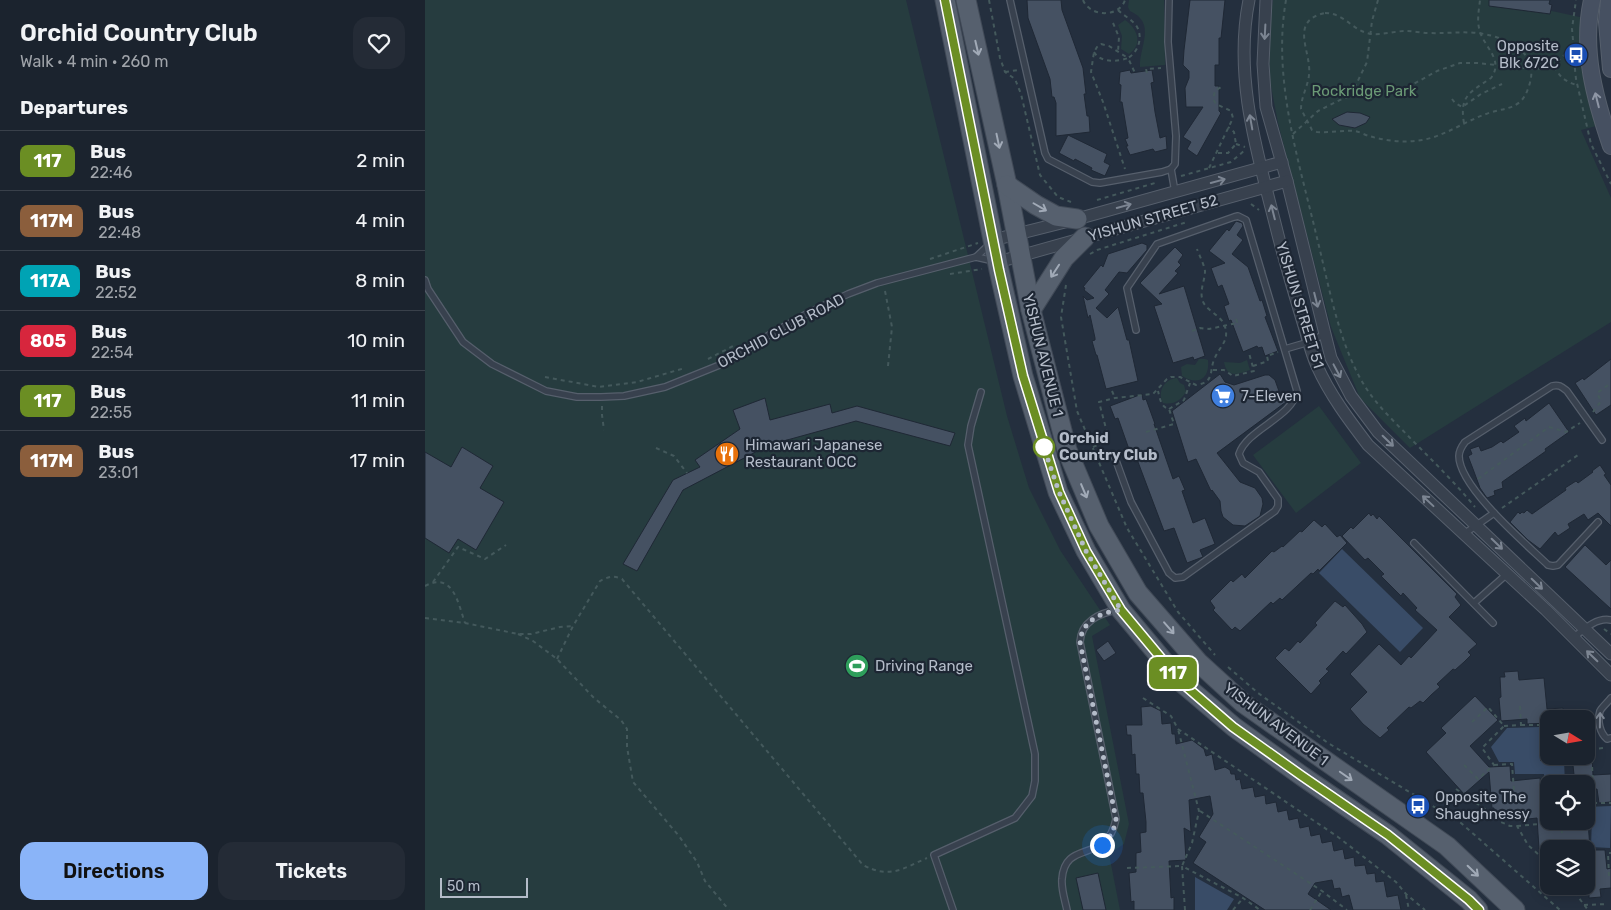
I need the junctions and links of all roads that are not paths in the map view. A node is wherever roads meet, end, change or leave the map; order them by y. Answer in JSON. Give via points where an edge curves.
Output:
{"nodes":[{"id":1,"x":945,"y":0,"type":"edge"},
{"id":2,"x":966,"y":0,"type":"edge"},
{"id":3,"x":1010,"y":0,"type":"edge"},
{"id":4,"x":1169,"y":0,"type":"edge"},
{"id":5,"x":1249,"y":0,"type":"edge"},
{"id":6,"x":1266,"y":0,"type":"edge"},
{"id":7,"x":1592,"y":0,"type":"edge"},
{"id":8,"x":1609,"y":0,"type":"edge"},
{"id":9,"x":1611,"y":69,"type":"edge"},
{"id":10,"x":1611,"y":146,"type":"edge"},
{"id":11,"x":1282,"y":162,"type":"junction"},
{"id":12,"x":1171,"y":169,"type":"junction"},
{"id":13,"x":1261,"y":169,"type":"junction"},
{"id":14,"x":1287,"y":181,"type":"junction"},
{"id":15,"x":1007,"y":185,"type":"junction"},
{"id":16,"x":1266,"y":186,"type":"junction"},
{"id":17,"x":1175,"y":192,"type":"junction"},
{"id":18,"x":1076,"y":211,"type":"junction"},
{"id":19,"x":1017,"y":234,"type":"junction"},
{"id":20,"x":1085,"y":237,"type":"junction"},
{"id":21,"x":987,"y":239,"type":"junction"},
{"id":22,"x":1020,"y":256,"type":"junction"},
{"id":23,"x":976,"y":257,"type":"junction"},
{"id":24,"x":993,"y":265,"type":"junction"},
{"id":25,"x":1307,"y":265,"type":"junction"},
{"id":26,"x":1288,"y":273,"type":"junction"},
{"id":27,"x":425,"y":280,"type":"edge"},
{"id":28,"x":1031,"y":310,"type":"junction"},
{"id":29,"x":1136,"y":330,"type":"dead end"},
{"id":30,"x":1325,"y":334,"type":"junction"},
{"id":31,"x":1309,"y":342,"type":"junction"},
{"id":32,"x":1285,"y":350,"type":"junction"},
{"id":33,"x":981,"y":392,"type":"dead end"},
{"id":34,"x":1602,"y":440,"type":"dead end"},
{"id":35,"x":1114,"y":455,"type":"dead end"},
{"id":36,"x":1493,"y":513,"type":"junction"},
{"id":37,"x":1598,"y":522,"type":"dead end"},
{"id":38,"x":1476,"y":524,"type":"junction"},
{"id":39,"x":1464,"y":534,"type":"junction"},
{"id":40,"x":1414,"y":543,"type":"dead end"},
{"id":41,"x":1517,"y":564,"type":"junction"},
{"id":42,"x":1507,"y":574,"type":"junction"},
{"id":43,"x":1474,"y":603,"type":"junction"},
{"id":44,"x":1121,"y":610,"type":"junction"},
{"id":45,"x":1611,"y":620,"type":"edge"},
{"id":46,"x":1493,"y":623,"type":"dead end"},
{"id":47,"x":1584,"y":628,"type":"junction"},
{"id":48,"x":1573,"y":638,"type":"junction"},
{"id":49,"x":1611,"y":654,"type":"edge"},
{"id":50,"x":1611,"y":674,"type":"edge"},
{"id":51,"x":1611,"y":698,"type":"edge"},
{"id":52,"x":1611,"y":738,"type":"edge"},
{"id":53,"x":953,"y":910,"type":"edge"},
{"id":54,"x":1067,"y":910,"type":"edge"},
{"id":55,"x":1479,"y":910,"type":"edge"},
{"id":56,"x":1515,"y":910,"type":"edge"}],
"edges":[{"from":1,"to":21,"type":"main road","name":"YISHUN AVENUE 1"},
{"from":2,"to":15,"type":"main road","name":"YISHUN AVENUE 1","one_way":true},
{"from":3,"to":12,"type":"lane","via":[[1048,159],[1092,182]]},
{"from":4,"to":12,"type":"lane","via":[[1168,42],[1177,158]]},
{"from":13,"to":5,"type":"street","name":"YISHUN STREET 51","one_way":true,"via":[[1246,94],[1244,37]]},
{"from":6,"to":11,"type":"street","name":"YISHUN STREET 51","one_way":true,"via":[[1264,90]]},
{"from":10,"to":7,"type":"main road","one_way":true,"via":[[1590,66],[1588,49]]},
{"from":8,"to":9,"type":"main road","via":[[1607,22]]},
{"from":11,"to":13,"type":"street","name":"YISHUN STREET 52"},
{"from":11,"to":14,"type":"street","name":"YISHUN STREET 51"},
{"from":12,"to":17,"type":"lane"},
{"from":13,"to":16,"type":"street","name":"YISHUN STREET 51"},
{"from":17,"to":13,"type":"street","name":"YISHUN STREET 52","one_way":true},
{"from":14,"to":16,"type":"street","name":"YISHUN STREET 52"},
{"from":14,"to":25,"type":"street","name":"YISHUN STREET 51"},
{"from":15,"to":18,"type":"main road","one_way":true,"via":[[1056,216]]},
{"from":15,"to":19,"type":"main road","name":"YISHUN AVENUE 1"},
{"from":16,"to":20,"type":"street","name":"YISHUN STREET 52"},
{"from":26,"to":16,"type":"street","name":"YISHUN STREET 51","one_way":true},
{"from":18,"to":17,"type":"street","name":"YISHUN STREET 52","one_way":true},
{"from":18,"to":19,"type":"street","name":"YISHUN STREET 52"},
{"from":19,"to":21,"type":"street"},
{"from":19,"to":22,"type":"main road","name":"YISHUN AVENUE 1"},
{"from":20,"to":22,"type":"street","name":"YISHUN STREET 52"},
{"from":20,"to":28,"type":"main road","one_way":true,"via":[[1064,258]]},
{"from":21,"to":23,"type":"lane"},
{"from":21,"to":24,"type":"main road","name":"YISHUN AVENUE 1"},
{"from":22,"to":24,"type":"street","name":"ORCHID CLUB ROAD"},
{"from":22,"to":28,"type":"main road","name":"YISHUN AVENUE 1"},
{"from":23,"to":24,"type":"lane","name":"ORCHID CLUB ROAD"},
{"from":23,"to":27,"type":"lane","name":"ORCHID CLUB ROAD","via":[[877,283],[848,294],[769,335],[727,362],[665,387],[601,398],[546,391],[492,364],[463,342],[433,298]]},
{"from":24,"to":44,"type":"main road","name":"YISHUN AVENUE 1","via":[[1059,492],[1086,551]]},
{"from":25,"to":26,"type":"street"},
{"from":25,"to":30,"type":"street","name":"YISHUN STREET 51","one_way":true},
{"from":26,"to":31,"type":"street","name":"YISHUN STREET 51"},
{"from":28,"to":56,"type":"main road","name":"YISHUN AVENUE 1","one_way":true,"via":[[1067,450],[1099,526],[1138,593],[1199,662],[1243,703],[1447,846]]},
{"from":29,"to":32,"type":"lane","via":[[1127,288],[1157,244],[1238,216],[1246,220]]},
{"from":30,"to":31,"type":"lane"},
{"from":30,"to":38,"type":"street","name":"YISHUN STREET 51","one_way":true,"via":[[1331,358],[1351,396],[1378,432]]},
{"from":31,"to":32,"type":"lane"},
{"from":39,"to":31,"type":"street","name":"YISHUN STREET 51","one_way":true,"via":[[1368,445],[1328,387]]},
{"from":32,"to":35,"type":"lane","via":[[1297,391],[1296,398],[1239,454],[1243,463],[1259,472],[1278,499],[1278,506],[1183,578],[1175,578],[1169,573],[1131,502]]},
{"from":33,"to":53,"type":"lane","via":[[968,444],[1035,754],[1035,781],[1033,796],[1015,818],[934,855]]},
{"from":34,"to":36,"type":"lane","via":[[1567,391],[1561,386],[1552,386],[1465,442],[1459,455],[1460,462],[1471,486]]},
{"from":36,"to":37,"type":"lane","via":[[1548,565],[1553,566],[1558,565]]},
{"from":36,"to":38,"type":"lane"},
{"from":38,"to":39,"type":"lane"},
{"from":38,"to":41,"type":"street","name":"YISHUN STREET 51","one_way":true},
{"from":39,"to":42,"type":"street","name":"YISHUN STREET 51"},
{"from":40,"to":43,"type":"lane"},
{"from":41,"to":42,"type":"street"},
{"from":41,"to":47,"type":"street","name":"YISHUN STREET 51","one_way":true},
{"from":42,"to":43,"type":"lane"},
{"from":42,"to":48,"type":"street","name":"YISHUN STREET 51"},
{"from":43,"to":46,"type":"lane"},
{"from":44,"to":54,"type":"lane","via":[[1097,617],[1081,632],[1080,642],[1116,819],[1109,839],[1070,858],[1064,866],[1062,886]]},
{"from":44,"to":55,"type":"main road","name":"YISHUN AVENUE 1","via":[[1188,689],[1241,732],[1388,835]]},
{"from":45,"to":47,"type":"lane","via":[[1603,619]]},
{"from":47,"to":48,"type":"lane"},
{"from":47,"to":49,"type":"street","name":"YISHUN STREET 51"},
{"from":50,"to":48,"type":"street","name":"YISHUN STREET 51","one_way":true},
{"from":52,"to":51,"type":"lane","one_way":true,"via":[[1607,739],[1602,734],[1600,726],[1600,711]]}]}
